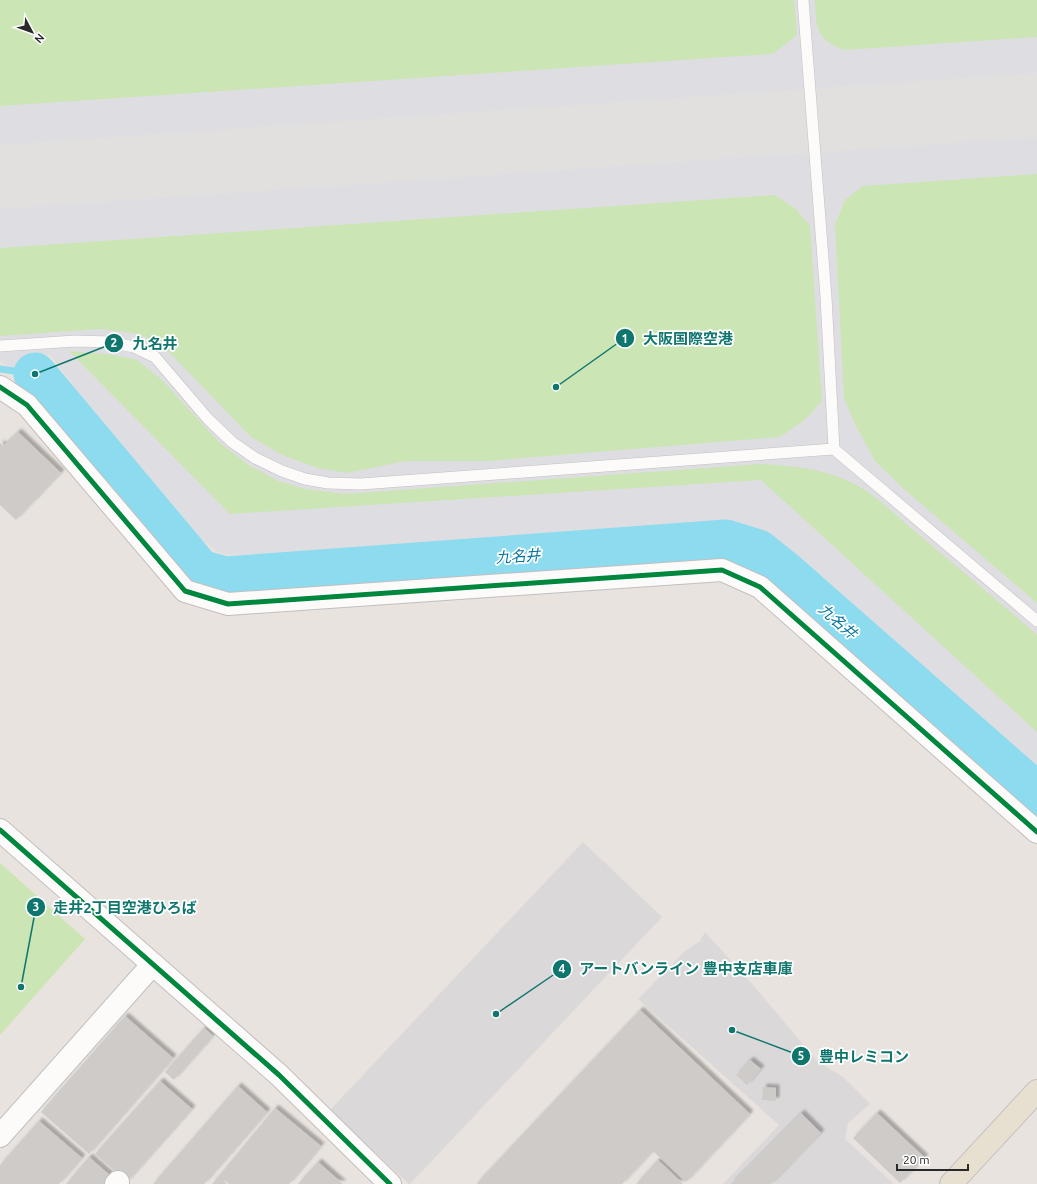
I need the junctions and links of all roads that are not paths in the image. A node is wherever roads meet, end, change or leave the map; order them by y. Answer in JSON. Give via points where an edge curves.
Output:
{"nodes":[{"id":1,"x":803,"y":0,"type":"edge"},
{"id":2,"x":0,"y":346,"type":"edge"},
{"id":3,"x":0,"y":387,"type":"edge"},
{"id":4,"x":834,"y":449,"type":"junction"},
{"id":5,"x":1037,"y":621,"type":"edge"},
{"id":6,"x":0,"y":830,"type":"edge"},
{"id":7,"x":1037,"y":832,"type":"edge"},
{"id":8,"x":153,"y":964,"type":"junction"},
{"id":9,"x":1037,"y":1092,"type":"edge"},
{"id":10,"x":0,"y":1136,"type":"edge"},
{"id":11,"x":390,"y":1184,"type":"edge"},
{"id":12,"x":951,"y":1184,"type":"edge"}],
"edges":[{"from":1,"to":4,"type":"lane","via":[[825,289]]},
{"from":2,"to":4,"type":"lane","via":[[76,341],[110,342],[134,347],[155,358],[208,419],[232,442],[254,458],[305,479],[328,483],[361,484]]},
{"from":3,"to":7,"type":"street","via":[[27,405],[185,591],[228,604],[722,570],[760,587]]},
{"from":4,"to":5,"type":"lane"},
{"from":6,"to":8,"type":"street"},
{"from":8,"to":10,"type":"street"},
{"from":8,"to":11,"type":"street","via":[[279,1075]]},
{"from":9,"to":12,"type":"main road"}]}
